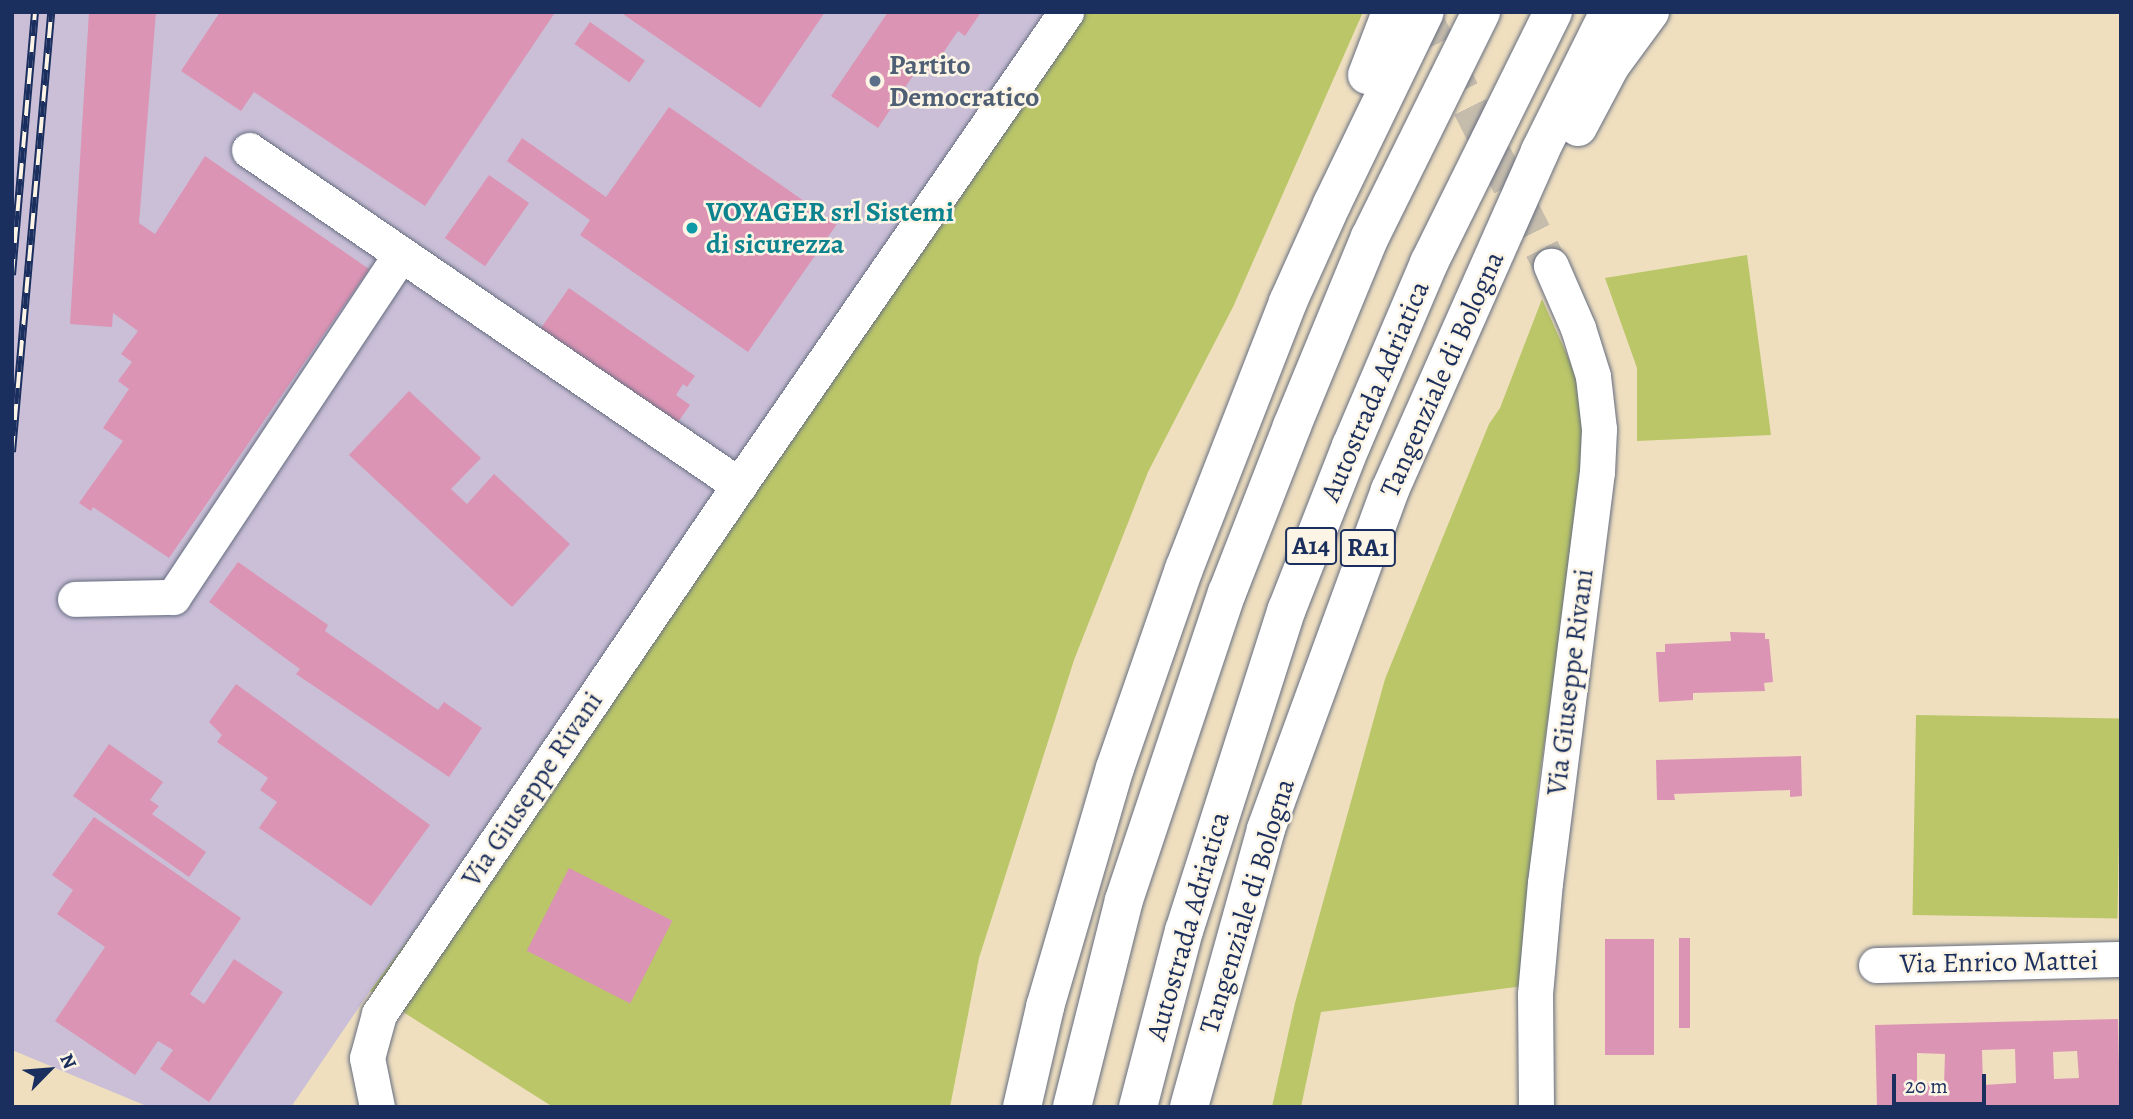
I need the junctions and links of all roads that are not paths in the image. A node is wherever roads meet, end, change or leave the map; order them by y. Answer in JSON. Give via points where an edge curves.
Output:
{"nodes":[{"id":1,"x":1066,"y":12,"type":"edge"},
{"id":2,"x":1391,"y":12,"type":"edge"},
{"id":3,"x":1425,"y":12,"type":"edge"},
{"id":4,"x":1481,"y":12,"type":"edge"},
{"id":5,"x":1553,"y":12,"type":"edge"},
{"id":6,"x":1609,"y":12,"type":"edge"},
{"id":7,"x":1650,"y":12,"type":"edge"},
{"id":8,"x":249,"y":150,"type":"dead end"},
{"id":9,"x":1332,"y":204,"type":"junction"},
{"id":10,"x":400,"y":255,"type":"junction"},
{"id":11,"x":1551,"y":266,"type":"tunnel mouth"},
{"id":12,"x":739,"y":485,"type":"junction"},
{"id":13,"x":1357,"y":577,"type":"junction"},
{"id":14,"x":75,"y":599,"type":"dead end"},
{"id":15,"x":2121,"y":959,"type":"edge"},
{"id":16,"x":1876,"y":965,"type":"dead end"},
{"id":17,"x":377,"y":1107,"type":"edge"},
{"id":18,"x":1022,"y":1107,"type":"edge"},
{"id":19,"x":1072,"y":1107,"type":"edge"},
{"id":20,"x":1138,"y":1107,"type":"edge"},
{"id":21,"x":1189,"y":1107,"type":"edge"},
{"id":22,"x":1536,"y":1107,"type":"edge"}],
"edges":[{"from":1,"to":12,"type":"street","name":"Via Giuseppe Rivani"},
{"from":2,"to":9,"type":"highway","via":[[1341,130]]},
{"from":3,"to":9,"type":"highway"},
{"from":4,"to":19,"type":"highway","number":"A14","via":[[1370,237],[1227,593],[1124,900]]},
{"from":5,"to":20,"type":"highway","name":"Autostrada Adriatica","number":"A14","via":[[1429,263],[1287,609],[1184,932]]},
{"from":6,"to":13,"type":"highway","name":"Tangenziale di Bologna","number":"RA1","via":[[1461,323]]},
{"from":7,"to":13,"type":"highway","via":[[1611,65],[1555,169],[1392,529]]},
{"from":8,"to":10,"type":"street"},
{"from":9,"to":18,"type":"highway","via":[[1244,410],[1148,668],[1080,884]]},
{"from":10,"to":12,"type":"street"},
{"from":10,"to":14,"type":"street","via":[[173,597]]},
{"from":11,"to":22,"type":"street","name":"Via Giuseppe Rivani","via":[[1593,376],[1599,429],[1545,883],[1535,994]]},
{"from":12,"to":17,"type":"street","name":"Via Giuseppe Rivani","via":[[379,1014],[368,1058]]},
{"from":13,"to":21,"type":"highway","name":"Tangenziale di Bologna","number":"RA1","via":[[1265,830]]},
{"from":15,"to":16,"type":"street","name":"Via Enrico Mattei"}]}
